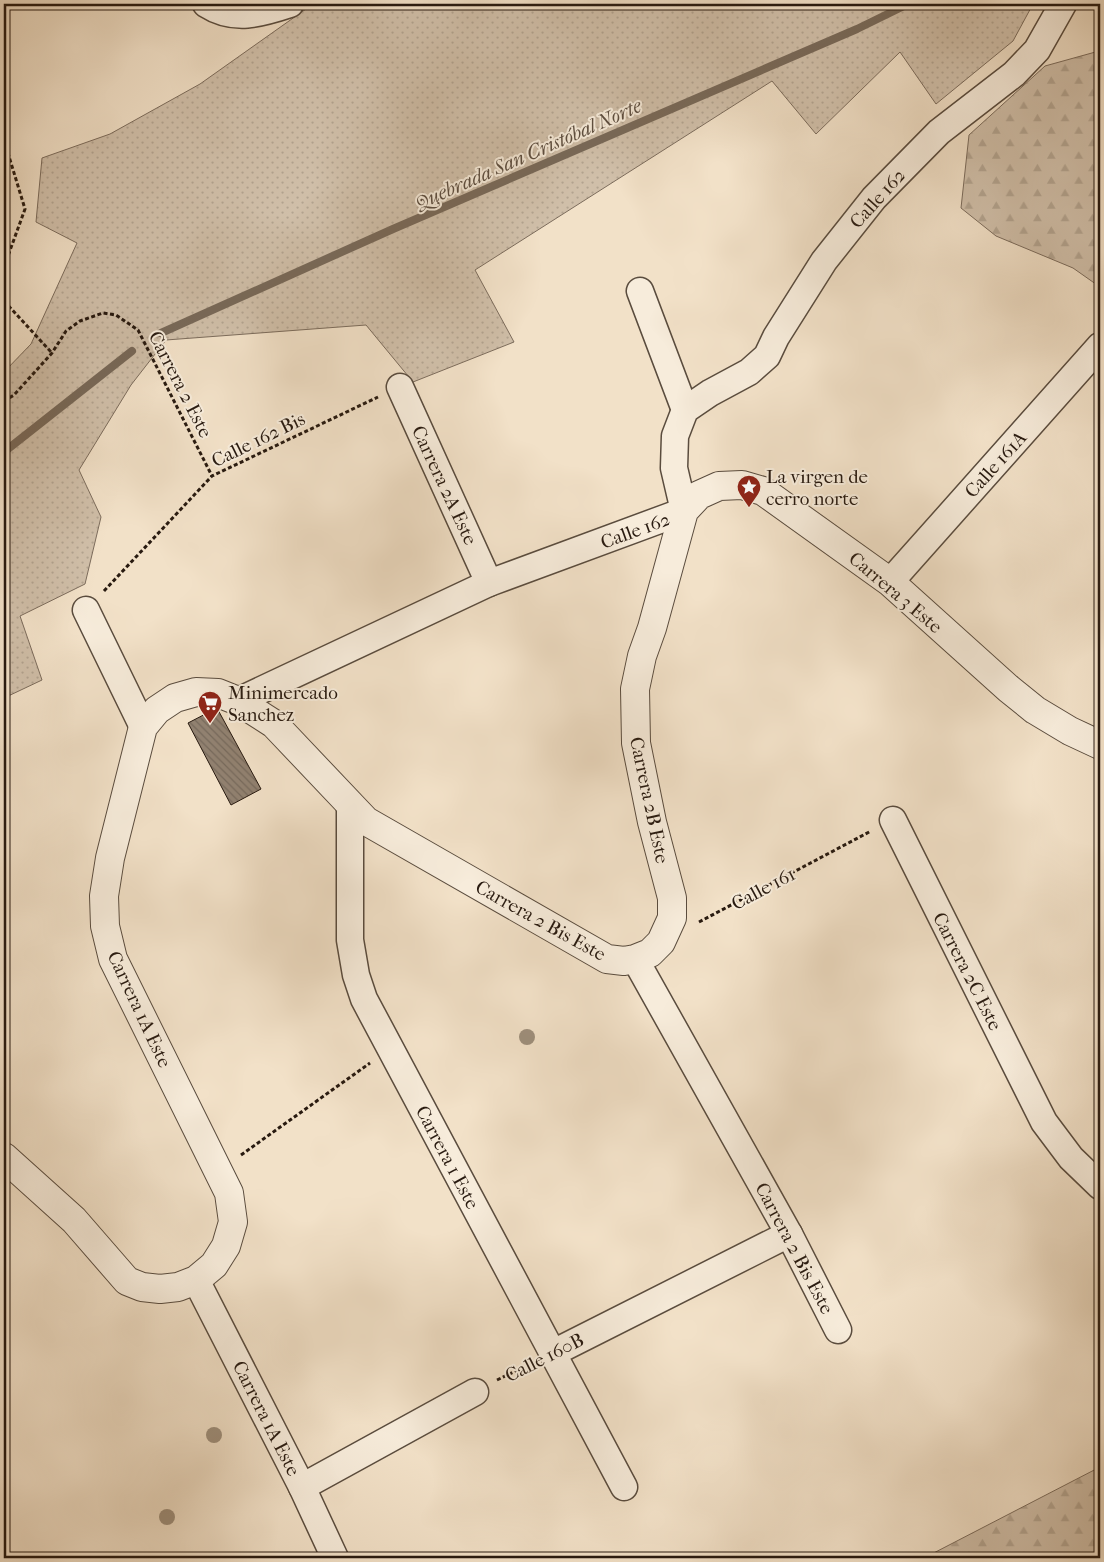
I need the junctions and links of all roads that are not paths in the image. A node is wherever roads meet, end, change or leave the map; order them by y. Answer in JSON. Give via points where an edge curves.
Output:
{"nodes":[{"id":1,"x":206,"y":4,"type":"edge"},
{"id":2,"x":290,"y":4,"type":"edge"},
{"id":3,"x":1063,"y":4,"type":"edge"},
{"id":4,"x":640,"y":291,"type":"dead end"},
{"id":5,"x":1100,"y":346,"type":"edge"},
{"id":6,"x":400,"y":387,"type":"road end"},
{"id":7,"x":684,"y":410,"type":"junction"},
{"id":8,"x":684,"y":511,"type":"junction"},
{"id":9,"x":890,"y":582,"type":"junction"},
{"id":10,"x":490,"y":583,"type":"junction"},
{"id":11,"x":86,"y":610,"type":"road end"},
{"id":12,"x":238,"y":701,"type":"junction"},
{"id":13,"x":144,"y":727,"type":"junction"},
{"id":14,"x":1100,"y":745,"type":"edge"},
{"id":15,"x":350,"y":805,"type":"junction"},
{"id":16,"x":893,"y":820,"type":"road end"},
{"id":17,"x":635,"y":959,"type":"junction"},
{"id":18,"x":4,"y":1157,"type":"edge"},
{"id":19,"x":1100,"y":1186,"type":"edge"},
{"id":20,"x":789,"y":1234,"type":"junction"},
{"id":21,"x":196,"y":1280,"type":"junction"},
{"id":22,"x":838,"y":1330,"type":"dead end"},
{"id":23,"x":552,"y":1353,"type":"junction"},
{"id":24,"x":475,"y":1392,"type":"road end"},
{"id":25,"x":302,"y":1487,"type":"junction"},
{"id":26,"x":624,"y":1487,"type":"dead end"},
{"id":27,"x":335,"y":1558,"type":"edge"}],
"edges":[{"from":1,"to":2,"type":"street","via":[[217,11],[240,15],[264,13]]},
{"from":3,"to":7,"type":"street","name":"Calle 162","via":[[1037,50],[1014,74],[939,132],[874,198],[824,261],[767,356],[749,372]]},
{"from":4,"to":7,"type":"street"},
{"from":5,"to":9,"type":"street","name":"Calle 161A"},
{"from":6,"to":10,"type":"street","name":"Carrera 2A Este"},
{"from":7,"to":8,"type":"street","name":"Calle 162","via":[[674,436],[674,468]]},
{"from":8,"to":9,"type":"street","name":"Carrera 3 Este","via":[[699,495],[719,486],[742,485],[763,491]]},
{"from":8,"to":10,"type":"street","name":"Calle 162"},
{"from":8,"to":17,"type":"street","name":"Carrera 2B Este","via":[[635,689],[636,743],[672,898],[672,918],[661,942],[650,953]]},
{"from":9,"to":14,"type":"street","name":"Carrera 3 Este","via":[[1035,710]]},
{"from":10,"to":12,"type":"street","name":"Calle 162"},
{"from":11,"to":13,"type":"street"},
{"from":12,"to":13,"type":"street","via":[[218,693],[196,692],[175,698],[157,710]]},
{"from":12,"to":15,"type":"street","name":"Carrera 2 Bis Este","via":[[274,724]]},
{"from":13,"to":21,"type":"street","name":"Carrera 1A Este","via":[[110,858],[104,896],[105,926],[113,959],[229,1192],[233,1222],[226,1246],[214,1265]]},
{"from":15,"to":17,"type":"street","name":"Carrera 2 Bis Este","via":[[366,821],[594,952],[607,959]]},
{"from":15,"to":23,"type":"street","name":"Carrera 1 Este","via":[[350,940],[364,999]]},
{"from":16,"to":19,"type":"street","name":"Carrera 2C Este","via":[[1044,1122],[1071,1158]]},
{"from":17,"to":20,"type":"street","name":"Carrera 2 Bis Este"},
{"from":18,"to":21,"type":"street","name":"Carrera 1A Este","via":[[74,1220],[127,1282],[160,1289]]},
{"from":20,"to":22,"type":"street","name":"Carrera 2 Bis Este"},
{"from":20,"to":23,"type":"street","name":"Calle 160B"},
{"from":21,"to":25,"type":"street","name":"Carrera 1A Este"},
{"from":23,"to":26,"type":"street","name":"Carrera 1 Este"},
{"from":24,"to":25,"type":"street"},
{"from":25,"to":27,"type":"street","name":"Carrera 1A Este"}]}
